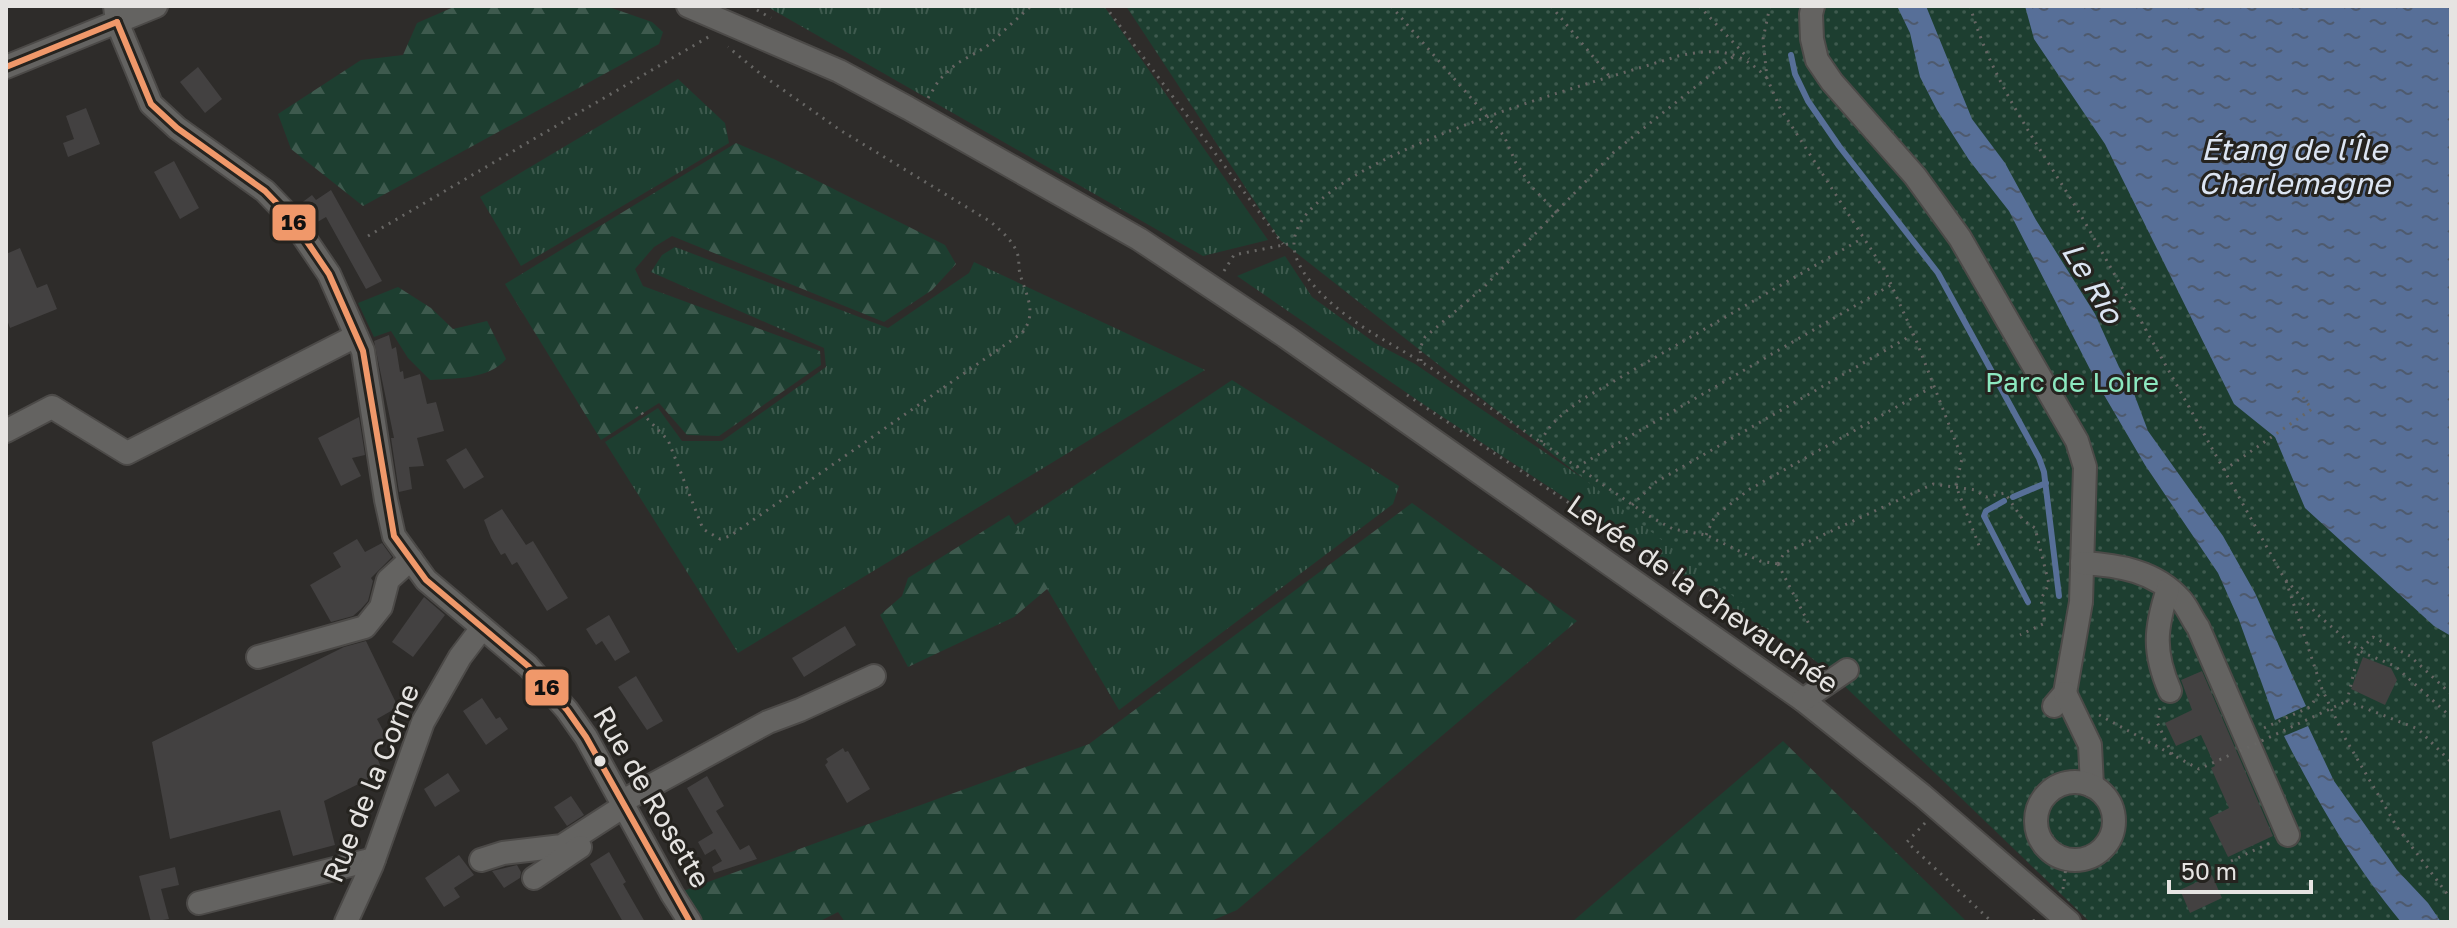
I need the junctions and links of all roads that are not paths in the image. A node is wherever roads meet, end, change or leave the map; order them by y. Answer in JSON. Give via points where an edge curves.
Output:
{"nodes":[{"id":1,"x":156,"y":6,"type":"edge"},
{"id":2,"x":688,"y":6,"type":"edge"},
{"id":3,"x":1813,"y":6,"type":"edge"},
{"id":4,"x":116,"y":14,"type":"edge"},
{"id":5,"x":6,"y":67,"type":"edge"},
{"id":6,"x":356,"y":336,"type":"junction"},
{"id":7,"x":6,"y":431,"type":"edge"},
{"id":8,"x":411,"y":559,"type":"junction"},
{"id":9,"x":2082,"y":563,"type":"junction"},
{"id":10,"x":2168,"y":589,"type":"junction"},
{"id":11,"x":482,"y":628,"type":"junction"},
{"id":12,"x":258,"y":657,"type":"dead end"},
{"id":13,"x":1847,"y":670,"type":"dead end"},
{"id":14,"x":874,"y":676,"type":"dead end"},
{"id":15,"x":2170,"y":691,"type":"road end"},
{"id":16,"x":1803,"y":700,"type":"junction"},
{"id":17,"x":2092,"y":786,"type":"dead end"},
{"id":18,"x":624,"y":808,"type":"junction"},
{"id":19,"x":2288,"y":835,"type":"road end"},
{"id":20,"x":374,"y":859,"type":"junction"},
{"id":21,"x":481,"y":860,"type":"dead end"},
{"id":22,"x":534,"y":878,"type":"dead end"},
{"id":23,"x":199,"y":903,"type":"dead end"},
{"id":24,"x":346,"y":922,"type":"edge"},
{"id":25,"x":690,"y":922,"type":"edge"},
{"id":26,"x":2069,"y":922,"type":"edge"}],
"edges":[{"from":1,"to":4,"type":"street"},
{"from":2,"to":16,"type":"street","name":"Levée de la Chevauchée","via":[[839,71],[1139,239]]},
{"from":3,"to":9,"type":"street","via":[[1817,60],[1960,238],[2077,441],[2085,467]]},
{"from":4,"to":5,"type":"street"},
{"from":4,"to":6,"type":"street","name":"Rue de Rosette","via":[[151,104],[265,191],[291,218],[329,274]]},
{"from":6,"to":7,"type":"street","via":[[127,453],[52,407]]},
{"from":6,"to":8,"type":"street","name":"Rue de Rosette","via":[[363,351],[394,536]]},
{"from":8,"to":11,"type":"street","name":"Rue de Rosette","via":[[426,580]]},
{"from":8,"to":12,"type":"street","via":[[388,580],[381,607],[365,627]]},
{"from":9,"to":10,"type":"street","via":[[2119,565]]},
{"from":9,"to":17,"type":"street","via":[[2081,602],[2059,700],[2090,745]]},
{"from":10,"to":15,"type":"street","via":[[2156,648]]},
{"from":10,"to":19,"type":"street","via":[[2198,627]]},
{"from":11,"to":18,"type":"street","name":"Rue de Rosette","via":[[528,666],[567,710]]},
{"from":11,"to":20,"type":"street","name":"Rue de la Corne","via":[[423,722]]},
{"from":13,"to":16,"type":"street"},
{"from":14,"to":18,"type":"street","via":[[768,722]]},
{"from":16,"to":26,"type":"street","name":"Levée de la Chevauchée"},
{"from":18,"to":21,"type":"street","via":[[562,846]]},
{"from":18,"to":22,"type":"street"},
{"from":18,"to":25,"type":"street","name":"Rue de Rosette"},
{"from":20,"to":23,"type":"street"},
{"from":20,"to":24,"type":"street","name":"Rue de la Corne"}]}
